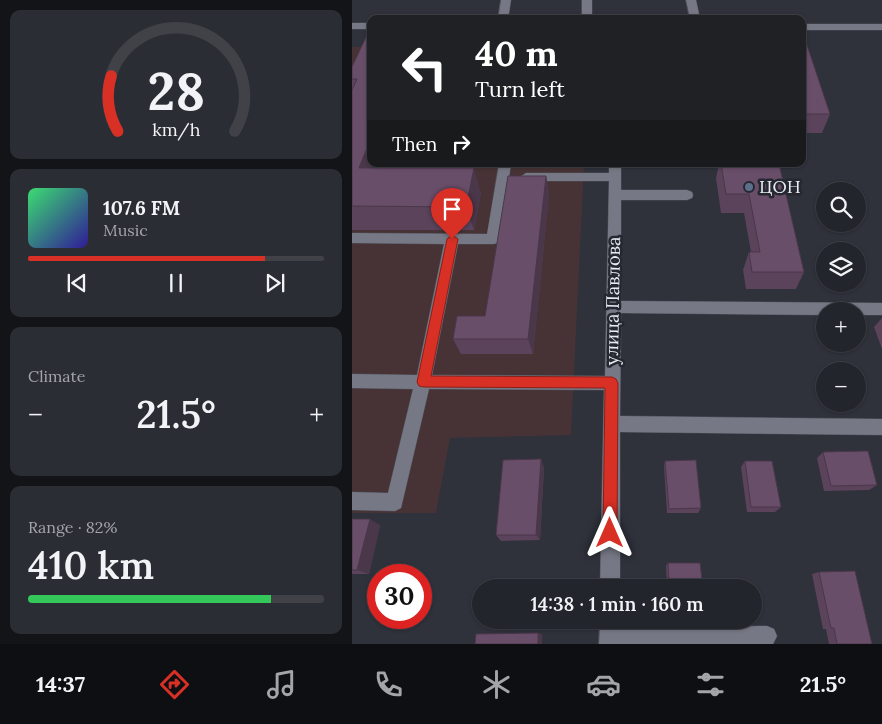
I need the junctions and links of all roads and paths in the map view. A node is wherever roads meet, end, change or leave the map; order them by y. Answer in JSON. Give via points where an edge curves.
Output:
{"nodes":[{"id":1,"x":506,"y":0,"type":"edge"},
{"id":2,"x":587,"y":0,"type":"edge"},
{"id":3,"x":692,"y":0,"type":"edge"},
{"id":4,"x":504,"y":15,"type":"edge"},
{"id":5,"x":587,"y":15,"type":"edge"},
{"id":6,"x":694,"y":15,"type":"edge"},
{"id":7,"x":352,"y":26,"type":"edge"},
{"id":8,"x":367,"y":26,"type":"edge"},
{"id":9,"x":806,"y":27,"type":"edge"},
{"id":10,"x":882,"y":27,"type":"edge"},
{"id":11,"x":504,"y":170,"type":"edge"},
{"id":12,"x":615,"y":170,"type":"edge"},
{"id":13,"x":614,"y":195,"type":"junction"},
{"id":14,"x":687,"y":195,"type":"dead end"},
{"id":15,"x":352,"y":238,"type":"edge"},
{"id":16,"x":452,"y":239,"type":"junction"},
{"id":17,"x":613,"y":307,"type":"junction"},
{"id":18,"x":882,"y":308,"type":"edge"},
{"id":19,"x":352,"y":382,"type":"edge"},
{"id":20,"x":424,"y":382,"type":"junction"},
{"id":21,"x":612,"y":383,"type":"junction"},
{"id":22,"x":611,"y":424,"type":"junction"},
{"id":23,"x":882,"y":428,"type":"edge"},
{"id":24,"x":352,"y":501,"type":"edge"},
{"id":25,"x":610,"y":579,"type":"edge"},
{"id":26,"x":609,"y":634,"type":"edge"},
{"id":27,"x":767,"y":636,"type":"dead end"}],
"edges":[{"from":1,"to":4,"type":"street"},
{"from":2,"to":5,"type":"street"},
{"from":3,"to":6,"type":"street"},
{"from":7,"to":8,"type":"street"},
{"from":9,"to":10,"type":"street"},
{"from":11,"to":12,"type":"street"},
{"from":11,"to":16,"type":"street","via":[[493,239]]},
{"from":12,"to":13,"type":"street","name":"улица Павлова"},
{"from":13,"to":14,"type":"street"},
{"from":13,"to":17,"type":"street","name":"улица Павлова"},
{"from":15,"to":16,"type":"street"},
{"from":16,"to":20,"type":"street"},
{"from":17,"to":18,"type":"street"},
{"from":17,"to":21,"type":"street","name":"улица Павлова"},
{"from":19,"to":20,"type":"street"},
{"from":20,"to":21,"type":"street"},
{"from":20,"to":24,"type":"street","via":[[395,502]]},
{"from":21,"to":22,"type":"street","name":"улица Павлова"},
{"from":22,"to":23,"type":"street"},
{"from":22,"to":25,"type":"street","name":"улица Павлова"},
{"from":26,"to":27,"type":"street"}]}
